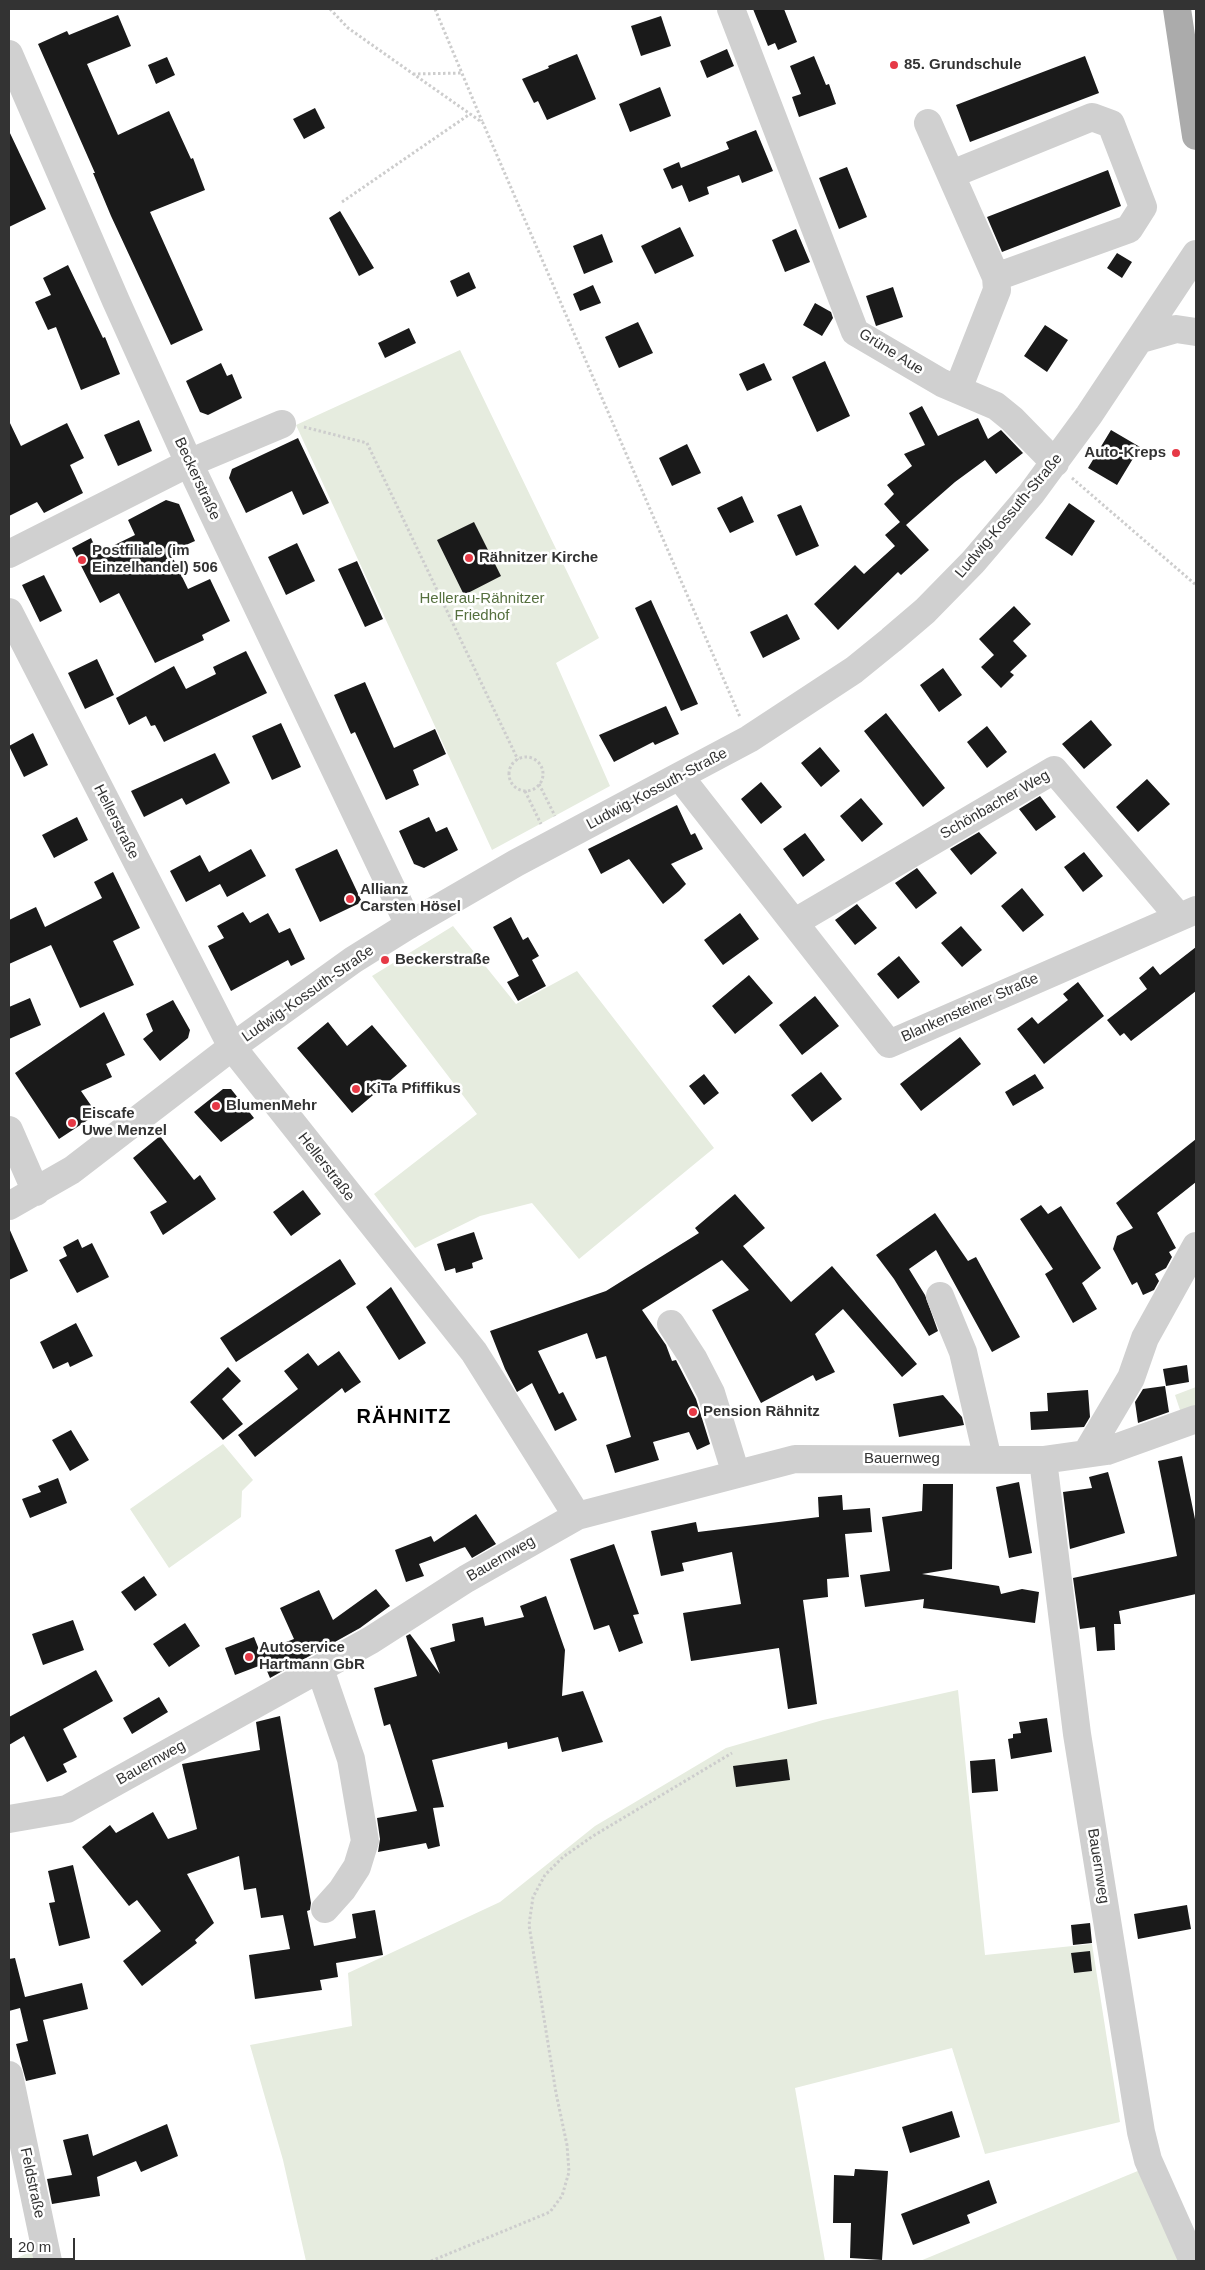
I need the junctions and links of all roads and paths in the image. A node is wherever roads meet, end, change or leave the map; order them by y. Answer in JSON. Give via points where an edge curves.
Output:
{"nodes":[{"id":1,"x":330,"y":9,"type":"edge"},
{"id":2,"x":435,"y":9,"type":"edge"},
{"id":3,"x":731,"y":9,"type":"edge"},
{"id":4,"x":1177,"y":9,"type":"edge"},
{"id":5,"x":9,"y":54,"type":"edge"},
{"id":6,"x":413,"y":74,"type":"junction"},
{"id":7,"x":462,"y":74,"type":"junction"},
{"id":8,"x":1193,"y":92,"type":"edge"},
{"id":9,"x":470,"y":114,"type":"junction"},
{"id":10,"x":483,"y":123,"type":"junction"},
{"id":11,"x":928,"y":123,"type":"dead end"},
{"id":12,"x":1196,"y":136,"type":"edge"},
{"id":13,"x":952,"y":174,"type":"junction"},
{"id":14,"x":342,"y":202,"type":"dead end"},
{"id":15,"x":1196,"y":254,"type":"edge"},
{"id":16,"x":996,"y":276,"type":"junction"},
{"id":17,"x":1196,"y":332,"type":"edge"},
{"id":18,"x":1140,"y":338,"type":"junction"},
{"id":19,"x":958,"y":389,"type":"junction"},
{"id":20,"x":282,"y":424,"type":"joint"},
{"id":21,"x":189,"y":463,"type":"junction"},
{"id":22,"x":1055,"y":464,"type":"junction"},
{"id":23,"x":9,"y":554,"type":"edge"},
{"id":24,"x":1196,"y":585,"type":"edge"},
{"id":25,"x":9,"y":612,"type":"edge"},
{"id":26,"x":749,"y":738,"type":"junction"},
{"id":27,"x":518,"y":760,"type":"junction"},
{"id":28,"x":680,"y":777,"type":"junction"},
{"id":29,"x":539,"y":784,"type":"junction"},
{"id":30,"x":525,"y":791,"type":"junction"},
{"id":31,"x":557,"y":821,"type":"dead end"},
{"id":32,"x":544,"y":828,"type":"dead end"},
{"id":33,"x":1188,"y":914,"type":"edge"},
{"id":34,"x":795,"y":922,"type":"junction"},
{"id":35,"x":409,"y":925,"type":"junction"},
{"id":36,"x":232,"y":1047,"type":"junction"},
{"id":37,"x":9,"y":1130,"type":"edge"},
{"id":38,"x":36,"y":1192,"type":"junction"},
{"id":39,"x":9,"y":1206,"type":"edge"},
{"id":40,"x":1196,"y":1246,"type":"edge"},
{"id":41,"x":940,"y":1296,"type":"dead end"},
{"id":42,"x":671,"y":1324,"type":"dead end"},
{"id":43,"x":1196,"y":1419,"type":"edge"},
{"id":44,"x":1086,"y":1454,"type":"junction"},
{"id":45,"x":988,"y":1460,"type":"junction"},
{"id":46,"x":1043,"y":1460,"type":"junction"},
{"id":47,"x":736,"y":1474,"type":"junction"},
{"id":48,"x":577,"y":1516,"type":"junction"},
{"id":49,"x":320,"y":1669,"type":"junction"},
{"id":50,"x":732,"y":1753,"type":"dead end"},
{"id":51,"x":9,"y":1819,"type":"edge"},
{"id":52,"x":325,"y":1909,"type":"dead end"},
{"id":53,"x":9,"y":2075,"type":"edge"},
{"id":54,"x":48,"y":2261,"type":"edge"},
{"id":55,"x":431,"y":2261,"type":"edge"},
{"id":56,"x":1193,"y":2261,"type":"edge"}],
"edges":[{"from":1,"to":6,"type":"path","via":[[348,28]]},
{"from":2,"to":7,"type":"path"},
{"from":3,"to":19,"type":"street","name":"Grüne Aue","via":[[855,332]]},
{"from":4,"to":8,"type":"main road"},
{"from":5,"to":21,"type":"street","name":"Beckerstraße"},
{"from":6,"to":7,"type":"path"},
{"from":6,"to":9,"type":"path"},
{"from":7,"to":10,"type":"path"},
{"from":8,"to":12,"type":"main road"},
{"from":9,"to":10,"type":"path"},
{"from":9,"to":14,"type":"path"},
{"from":10,"to":26,"type":"path"},
{"from":11,"to":13,"type":"street"},
{"from":13,"to":16,"type":"street"},
{"from":13,"to":16,"type":"street","via":[[1092,117],[1111,124],[1143,207],[1129,229]]},
{"from":15,"to":18,"type":"street","name":"Ludwig-Kossuth-Straße"},
{"from":16,"to":19,"type":"street","via":[[997,290]]},
{"from":17,"to":18,"type":"street","via":[[1176,329]]},
{"from":18,"to":22,"type":"street","name":"Ludwig-Kossuth-Straße"},
{"from":19,"to":22,"type":"street","name":"Grüne Aue","via":[[996,406]]},
{"from":20,"to":21,"type":"street"},
{"from":20,"to":27,"type":"path","via":[[288,422],[367,443]]},
{"from":21,"to":23,"type":"street"},
{"from":21,"to":35,"type":"street","name":"Beckerstraße"},
{"from":22,"to":24,"type":"path"},
{"from":22,"to":26,"type":"street","name":"Ludwig-Kossuth-Straße","via":[[979,556],[925,611],[854,670]]},
{"from":25,"to":36,"type":"street","name":"Hellerstraße"},
{"from":26,"to":28,"type":"street","name":"Ludwig-Kossuth-Straße"},
{"from":27,"to":29,"type":"path","via":[[536,760],[544,777]]},
{"from":27,"to":30,"type":"path","via":[[510,765],[508,781]]},
{"from":28,"to":34,"type":"street","name":"Blankensteiner Straße"},
{"from":28,"to":35,"type":"street","name":"Ludwig-Kossuth-Straße","via":[[516,863]]},
{"from":29,"to":30,"type":"path","via":[[533,790]]},
{"from":29,"to":31,"type":"path"},
{"from":30,"to":32,"type":"path"},
{"from":33,"to":34,"type":"street","name":"Blankensteiner Straße","via":[[889,1044]]},
{"from":33,"to":34,"type":"street","name":"Schönbacher Weg","via":[[1054,770]]},
{"from":35,"to":36,"type":"street","name":"Ludwig-Kossuth-Straße","via":[[353,960]]},
{"from":36,"to":38,"type":"street","name":"Ludwig-Kossuth-Straße","via":[[94,1154]]},
{"from":36,"to":48,"type":"street","name":"Hellerstraße","via":[[474,1352]]},
{"from":37,"to":38,"type":"street"},
{"from":38,"to":39,"type":"street","name":"Ludwig-Kossuth-Straße"},
{"from":40,"to":44,"type":"street","via":[[1145,1338],[1131,1378]]},
{"from":41,"to":45,"type":"street","via":[[963,1352]]},
{"from":42,"to":47,"type":"street","via":[[710,1393]]},
{"from":43,"to":44,"type":"street","name":"Bauernweg","via":[[1107,1450]]},
{"from":44,"to":46,"type":"street","name":"Bauernweg"},
{"from":45,"to":46,"type":"street","name":"Bauernweg"},
{"from":45,"to":47,"type":"street","name":"Bauernweg","via":[[795,1459]]},
{"from":46,"to":56,"type":"street","name":"Bauernweg","via":[[1077,1734],[1141,2132],[1148,2160]]},
{"from":47,"to":48,"type":"street","name":"Bauernweg"},
{"from":48,"to":49,"type":"street","name":"Bauernweg","via":[[466,1579]]},
{"from":49,"to":51,"type":"street","name":"Bauernweg","via":[[67,1809]]},
{"from":49,"to":52,"type":"street","via":[[351,1759],[365,1840],[357,1867]]},
{"from":50,"to":55,"type":"path","via":[[592,1836],[545,1875],[533,1897],[529,1925],[567,2145],[569,2172],[562,2196],[550,2212]]},
{"from":53,"to":54,"type":"street","name":"Feldstraße"}]}
